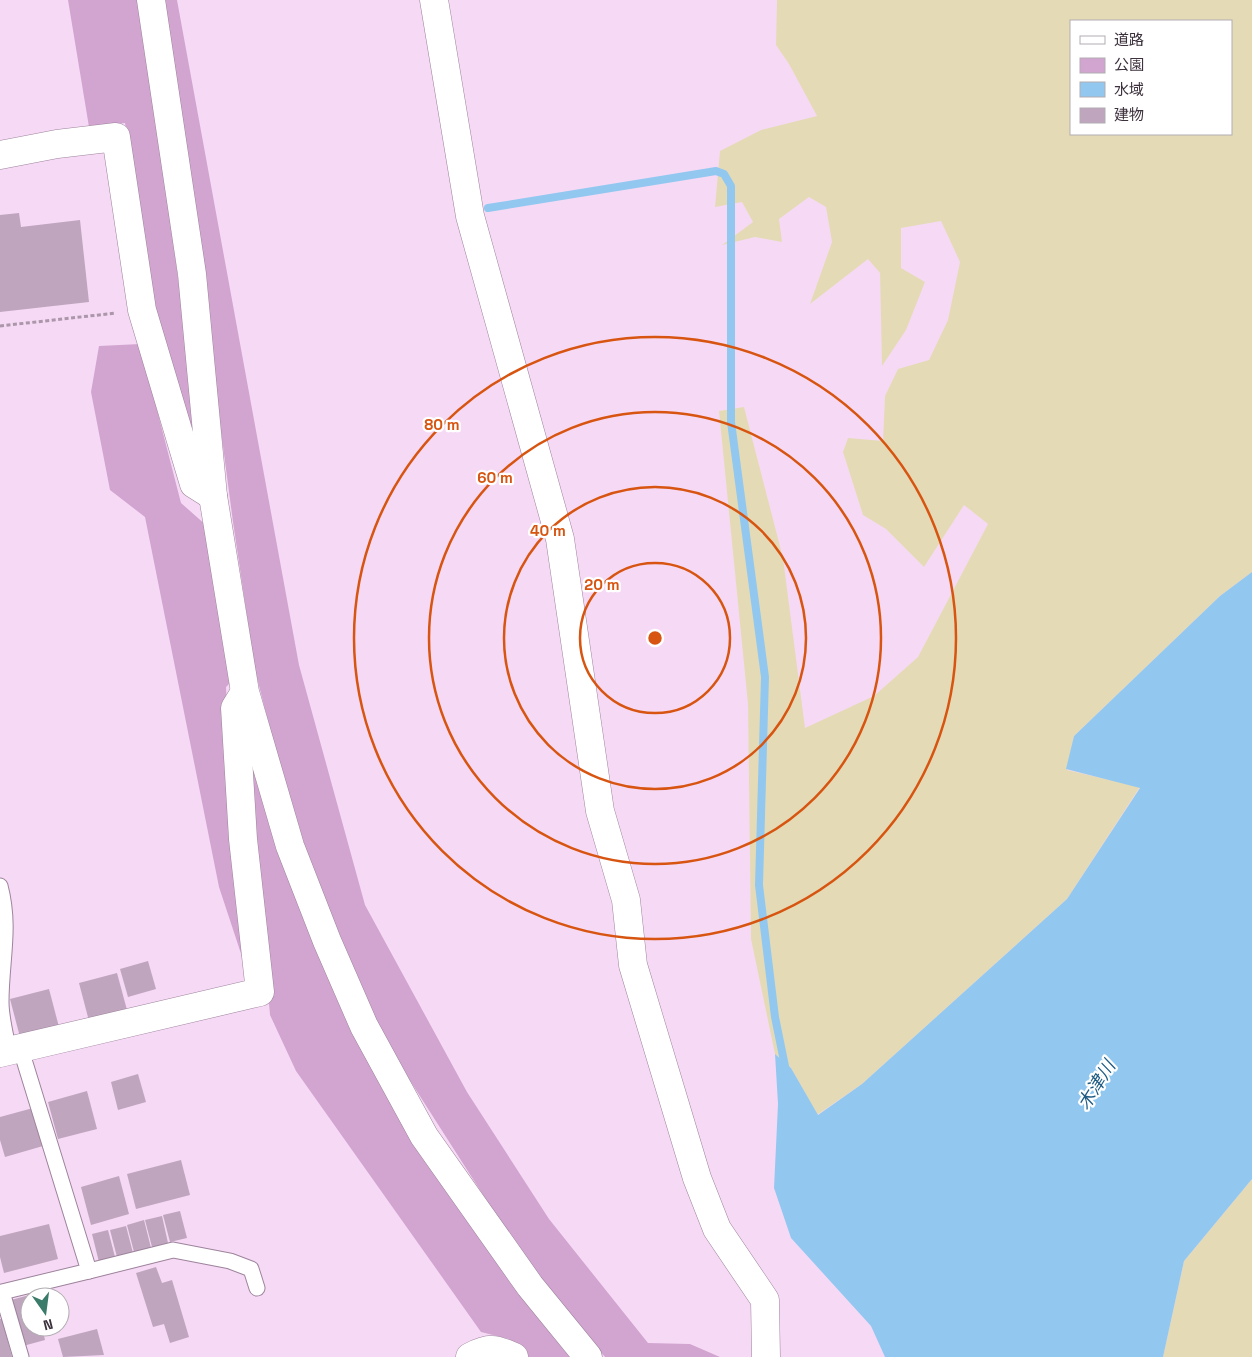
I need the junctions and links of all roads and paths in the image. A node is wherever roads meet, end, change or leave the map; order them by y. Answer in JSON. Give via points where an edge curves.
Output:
{"nodes":[{"id":1,"x":151,"y":0,"type":"edge"},
{"id":2,"x":434,"y":0,"type":"edge"},
{"id":3,"x":0,"y":156,"type":"edge"},
{"id":4,"x":142,"y":310,"type":"junction"},
{"id":5,"x":0,"y":326,"type":"edge"},
{"id":6,"x":214,"y":496,"type":"junction"},
{"id":7,"x":245,"y":692,"type":"junction"},
{"id":8,"x":0,"y":886,"type":"edge"},
{"id":9,"x":10,"y":1052,"type":"edge"},
{"id":10,"x":89,"y":1271,"type":"junction"},
{"id":11,"x":257,"y":1288,"type":"dead end"},
{"id":12,"x":21,"y":1357,"type":"edge"},
{"id":13,"x":470,"y":1357,"type":"edge"},
{"id":14,"x":514,"y":1357,"type":"edge"},
{"id":15,"x":588,"y":1357,"type":"edge"},
{"id":16,"x":766,"y":1357,"type":"edge"}],
"edges":[{"from":1,"to":6,"type":"street","via":[[192,274]]},
{"from":2,"to":16,"type":"street","via":[[470,216],[560,539],[600,811],[626,900],[633,965],[710,1212],[717,1229],[765,1300]]},
{"from":3,"to":4,"type":"street","via":[[57,144],[116,137]]},
{"from":4,"to":5,"type":"path"},
{"from":4,"to":6,"type":"street","via":[[194,484]]},
{"from":6,"to":7,"type":"street"},
{"from":7,"to":9,"type":"street","via":[[235,708],[243,839],[260,992]]},
{"from":7,"to":15,"type":"street","via":[[290,846],[364,1026],[424,1136],[530,1286]]},
{"from":8,"to":9,"type":"lane","via":[[5,903],[7,941],[1,1005]]},
{"from":9,"to":10,"type":"lane"},
{"from":10,"to":11,"type":"lane","via":[[174,1250],[230,1261],[251,1269]]},
{"from":10,"to":12,"type":"lane","via":[[2,1292]]},
{"from":13,"to":14,"type":"street","via":[[484,1349],[498,1350]]}]}
